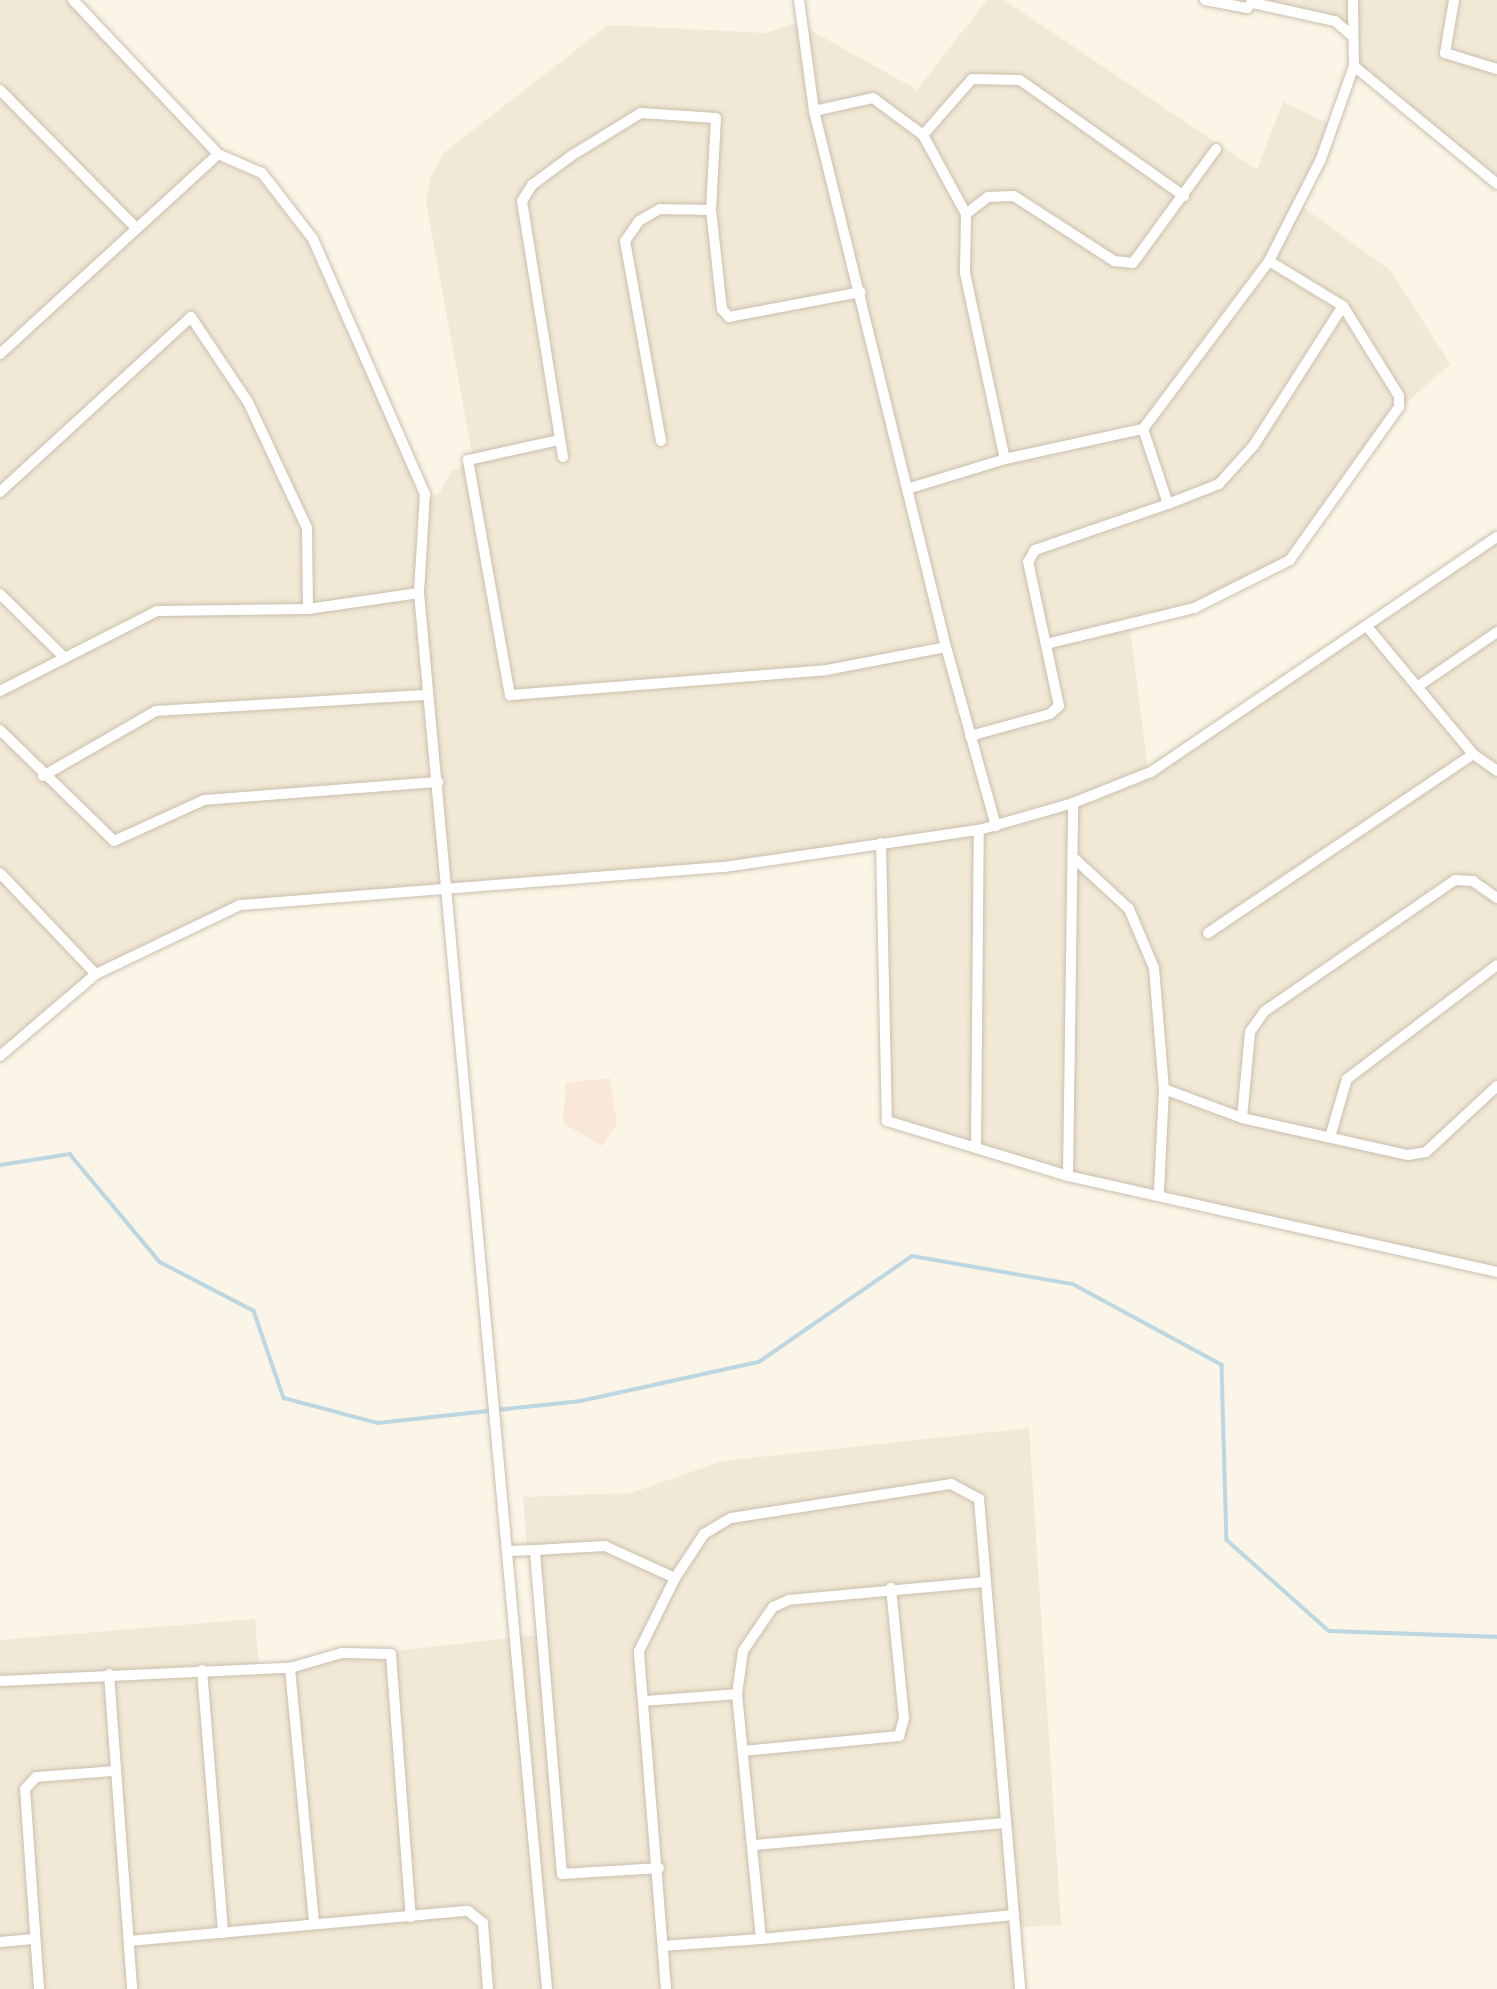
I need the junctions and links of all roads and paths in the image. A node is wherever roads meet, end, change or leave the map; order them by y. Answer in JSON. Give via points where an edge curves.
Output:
{"nodes":[{"id":1,"x":72,"y":0,"type":"edge"},
{"id":2,"x":799,"y":0,"type":"edge"},
{"id":3,"x":1205,"y":0,"type":"edge"},
{"id":4,"x":1353,"y":0,"type":"edge"},
{"id":5,"x":1454,"y":0,"type":"edge"},
{"id":6,"x":1253,"y":2,"type":"edge"},
{"id":7,"x":1351,"y":35,"type":"junction"},
{"id":8,"x":1354,"y":66,"type":"junction"},
{"id":9,"x":1497,"y":69,"type":"edge"},
{"id":10,"x":0,"y":90,"type":"edge"},
{"id":11,"x":814,"y":111,"type":"junction"},
{"id":12,"x":923,"y":135,"type":"junction"},
{"id":13,"x":1216,"y":149,"type":"dead end"},
{"id":14,"x":218,"y":154,"type":"junction"},
{"id":15,"x":1497,"y":184,"type":"edge"},
{"id":16,"x":1184,"y":196,"type":"junction"},
{"id":17,"x":711,"y":210,"type":"junction"},
{"id":18,"x":966,"y":214,"type":"junction"},
{"id":19,"x":136,"y":228,"type":"junction"},
{"id":20,"x":1269,"y":261,"type":"junction"},
{"id":21,"x":861,"y":292,"type":"junction"},
{"id":22,"x":1343,"y":306,"type":"junction"},
{"id":23,"x":0,"y":354,"type":"edge"},
{"id":24,"x":1143,"y":429,"type":"junction"},
{"id":25,"x":559,"y":440,"type":"junction"},
{"id":26,"x":661,"y":441,"type":"dead end"},
{"id":27,"x":563,"y":457,"type":"dead end"},
{"id":28,"x":1005,"y":459,"type":"junction"},
{"id":29,"x":907,"y":489,"type":"junction"},
{"id":30,"x":0,"y":492,"type":"edge"},
{"id":31,"x":1168,"y":504,"type":"junction"},
{"id":32,"x":1497,"y":537,"type":"edge"},
{"id":33,"x":419,"y":593,"type":"junction"},
{"id":34,"x":0,"y":594,"type":"edge"},
{"id":35,"x":308,"y":609,"type":"junction"},
{"id":36,"x":1369,"y":629,"type":"junction"},
{"id":37,"x":1497,"y":632,"type":"edge"},
{"id":38,"x":1046,"y":644,"type":"junction"},
{"id":39,"x":946,"y":647,"type":"junction"},
{"id":40,"x":65,"y":658,"type":"junction"},
{"id":41,"x":1417,"y":687,"type":"junction"},
{"id":42,"x":0,"y":691,"type":"edge"},
{"id":43,"x":428,"y":695,"type":"junction"},
{"id":44,"x":0,"y":730,"type":"edge"},
{"id":45,"x":970,"y":736,"type":"junction"},
{"id":46,"x":1473,"y":754,"type":"junction"},
{"id":47,"x":1497,"y":771,"type":"edge"},
{"id":48,"x":43,"y":776,"type":"junction"},
{"id":49,"x":439,"y":782,"type":"junction"},
{"id":50,"x":1073,"y":803,"type":"junction"},
{"id":51,"x":996,"y":826,"type":"junction"},
{"id":52,"x":979,"y":830,"type":"junction"},
{"id":53,"x":881,"y":843,"type":"junction"},
{"id":54,"x":1075,"y":859,"type":"junction"},
{"id":55,"x":0,"y":873,"type":"edge"},
{"id":56,"x":447,"y":891,"type":"junction"},
{"id":57,"x":1497,"y":898,"type":"edge"},
{"id":58,"x":1208,"y":933,"type":"dead end"},
{"id":59,"x":1497,"y":965,"type":"edge"},
{"id":60,"x":96,"y":974,"type":"junction"},
{"id":61,"x":0,"y":1056,"type":"edge"},
{"id":62,"x":1497,"y":1086,"type":"edge"},
{"id":63,"x":1164,"y":1089,"type":"junction"},
{"id":64,"x":1242,"y":1118,"type":"junction"},
{"id":65,"x":1330,"y":1137,"type":"junction"},
{"id":66,"x":976,"y":1147,"type":"junction"},
{"id":67,"x":1068,"y":1176,"type":"junction"},
{"id":68,"x":1158,"y":1193,"type":"junction"},
{"id":69,"x":1497,"y":1272,"type":"edge"},
{"id":70,"x":535,"y":1550,"type":"junction"},
{"id":71,"x":508,"y":1551,"type":"junction"},
{"id":72,"x":675,"y":1578,"type":"junction"},
{"id":73,"x":985,"y":1582,"type":"junction"},
{"id":74,"x":891,"y":1588,"type":"junction"},
{"id":75,"x":290,"y":1668,"type":"junction"},
{"id":76,"x":202,"y":1670,"type":"junction"},
{"id":77,"x":109,"y":1674,"type":"junction"},
{"id":78,"x":0,"y":1682,"type":"edge"},
{"id":79,"x":737,"y":1694,"type":"junction"},
{"id":80,"x":644,"y":1701,"type":"junction"},
{"id":81,"x":743,"y":1751,"type":"junction"},
{"id":82,"x":114,"y":1771,"type":"junction"},
{"id":83,"x":1006,"y":1823,"type":"junction"},
{"id":84,"x":754,"y":1845,"type":"junction"},
{"id":85,"x":659,"y":1868,"type":"junction"},
{"id":86,"x":1014,"y":1915,"type":"junction"},
{"id":87,"x":411,"y":1917,"type":"junction"},
{"id":88,"x":314,"y":1924,"type":"junction"},
{"id":89,"x":223,"y":1933,"type":"junction"},
{"id":90,"x":761,"y":1938,"type":"junction"},
{"id":91,"x":34,"y":1939,"type":"junction"},
{"id":92,"x":129,"y":1941,"type":"junction"},
{"id":93,"x":0,"y":1942,"type":"edge"},
{"id":94,"x":663,"y":1945,"type":"junction"},
{"id":95,"x":39,"y":1989,"type":"edge"},
{"id":96,"x":132,"y":1989,"type":"edge"},
{"id":97,"x":488,"y":1989,"type":"edge"},
{"id":98,"x":547,"y":1989,"type":"edge"},
{"id":99,"x":666,"y":1989,"type":"edge"},
{"id":100,"x":1020,"y":1989,"type":"edge"}],
"edges":[{"from":1,"to":14,"type":"street"},
{"from":2,"to":11,"type":"street"},
{"from":3,"to":6,"type":"street","via":[[1247,8]]},
{"from":4,"to":7,"type":"street"},
{"from":5,"to":9,"type":"street","via":[[1445,53]]},
{"from":6,"to":7,"type":"street","via":[[1335,21]]},
{"from":7,"to":8,"type":"street"},
{"from":8,"to":15,"type":"street"},
{"from":8,"to":20,"type":"street","via":[[1321,159]]},
{"from":10,"to":19,"type":"street"},
{"from":11,"to":12,"type":"street","via":[[873,98]]},
{"from":11,"to":21,"type":"street"},
{"from":12,"to":16,"type":"street","via":[[972,79],[1020,80]]},
{"from":12,"to":18,"type":"street"},
{"from":13,"to":16,"type":"street"},
{"from":14,"to":19,"type":"street"},
{"from":14,"to":33,"type":"street","via":[[262,173],[313,239],[425,494]]},
{"from":16,"to":18,"type":"street","via":[[1133,263],[1114,261],[1014,196],[988,197]]},
{"from":17,"to":21,"type":"street","via":[[722,309],[729,317]]},
{"from":17,"to":25,"type":"street","via":[[718,128],[708,113],[641,113],[532,185],[522,201],[522,223]]},
{"from":17,"to":26,"type":"street","via":[[660,209],[639,221],[625,241]]},
{"from":18,"to":28,"type":"street","via":[[965,273]]},
{"from":19,"to":23,"type":"street"},
{"from":20,"to":22,"type":"street"},
{"from":20,"to":24,"type":"street"},
{"from":21,"to":29,"type":"street"},
{"from":22,"to":31,"type":"street","via":[[1254,445],[1219,484]]},
{"from":22,"to":38,"type":"street","via":[[1395,389],[1399,407],[1290,560],[1194,608]]},
{"from":24,"to":28,"type":"street"},
{"from":24,"to":31,"type":"street"},
{"from":25,"to":27,"type":"street"},
{"from":25,"to":39,"type":"street","via":[[468,460],[510,695],[827,670]]},
{"from":28,"to":29,"type":"street"},
{"from":29,"to":39,"type":"street"},
{"from":30,"to":35,"type":"street","via":[[191,317],[248,402],[307,528]]},
{"from":31,"to":38,"type":"street","via":[[1035,550],[1028,562]]},
{"from":32,"to":36,"type":"street"},
{"from":33,"to":35,"type":"street"},
{"from":33,"to":43,"type":"street"},
{"from":34,"to":40,"type":"street"},
{"from":35,"to":40,"type":"street","via":[[157,611]]},
{"from":36,"to":41,"type":"street"},
{"from":36,"to":50,"type":"street","via":[[1151,772]]},
{"from":37,"to":41,"type":"street"},
{"from":38,"to":45,"type":"street","via":[[1059,706]]},
{"from":39,"to":45,"type":"street"},
{"from":40,"to":42,"type":"street"},
{"from":41,"to":46,"type":"street"},
{"from":43,"to":48,"type":"street","via":[[156,711]]},
{"from":43,"to":49,"type":"street"},
{"from":44,"to":48,"type":"street"},
{"from":45,"to":51,"type":"street"},
{"from":46,"to":47,"type":"street"},
{"from":46,"to":58,"type":"street"},
{"from":48,"to":49,"type":"street","via":[[114,841],[204,800]]},
{"from":49,"to":56,"type":"street"},
{"from":50,"to":51,"type":"street"},
{"from":50,"to":54,"type":"street"},
{"from":51,"to":52,"type":"street"},
{"from":52,"to":53,"type":"street"},
{"from":52,"to":66,"type":"street"},
{"from":53,"to":56,"type":"street","via":[[724,867]]},
{"from":53,"to":66,"type":"street","via":[[882,1111],[887,1121]]},
{"from":54,"to":63,"type":"street","via":[[1129,909],[1154,968]]},
{"from":54,"to":67,"type":"street"},
{"from":55,"to":60,"type":"street"},
{"from":56,"to":60,"type":"street","via":[[240,905]]},
{"from":56,"to":71,"type":"street"},
{"from":57,"to":64,"type":"street","via":[[1473,881],[1455,880],[1264,1012],[1250,1032]]},
{"from":59,"to":65,"type":"street","via":[[1347,1079]]},
{"from":60,"to":61,"type":"street"},
{"from":62,"to":65,"type":"street","via":[[1426,1152],[1408,1155]]},
{"from":63,"to":64,"type":"street"},
{"from":63,"to":68,"type":"street"},
{"from":64,"to":65,"type":"street"},
{"from":66,"to":67,"type":"street"},
{"from":67,"to":68,"type":"street"},
{"from":68,"to":69,"type":"street"},
{"from":70,"to":71,"type":"street"},
{"from":70,"to":72,"type":"street","via":[[605,1546]]},
{"from":70,"to":85,"type":"street","via":[[562,1874]]},
{"from":71,"to":98,"type":"street"},
{"from":72,"to":73,"type":"street","via":[[704,1534],[731,1518],[951,1484],[979,1499]]},
{"from":72,"to":80,"type":"street","via":[[639,1651]]},
{"from":73,"to":74,"type":"street"},
{"from":73,"to":83,"type":"street"},
{"from":74,"to":79,"type":"street","via":[[773,1607],[743,1651]]},
{"from":74,"to":81,"type":"street","via":[[904,1718],[899,1737]]},
{"from":75,"to":76,"type":"street"},
{"from":75,"to":87,"type":"street","via":[[342,1653],[391,1654]]},
{"from":75,"to":88,"type":"street"},
{"from":76,"to":77,"type":"street"},
{"from":76,"to":89,"type":"street"},
{"from":77,"to":78,"type":"street"},
{"from":77,"to":82,"type":"street"},
{"from":79,"to":80,"type":"street"},
{"from":79,"to":81,"type":"street"},
{"from":80,"to":85,"type":"street"},
{"from":81,"to":84,"type":"street"},
{"from":82,"to":91,"type":"street","via":[[36,1777],[25,1789]]},
{"from":82,"to":92,"type":"street"},
{"from":83,"to":84,"type":"street"},
{"from":83,"to":86,"type":"street"},
{"from":84,"to":90,"type":"street"},
{"from":85,"to":94,"type":"street"},
{"from":86,"to":90,"type":"street"},
{"from":86,"to":100,"type":"street"},
{"from":87,"to":88,"type":"street"},
{"from":87,"to":97,"type":"street","via":[[468,1911],[480,1917]]},
{"from":88,"to":89,"type":"street"},
{"from":89,"to":92,"type":"street"},
{"from":90,"to":94,"type":"street"},
{"from":91,"to":93,"type":"street"},
{"from":91,"to":95,"type":"street"},
{"from":92,"to":96,"type":"street"},
{"from":94,"to":99,"type":"street"}]}
